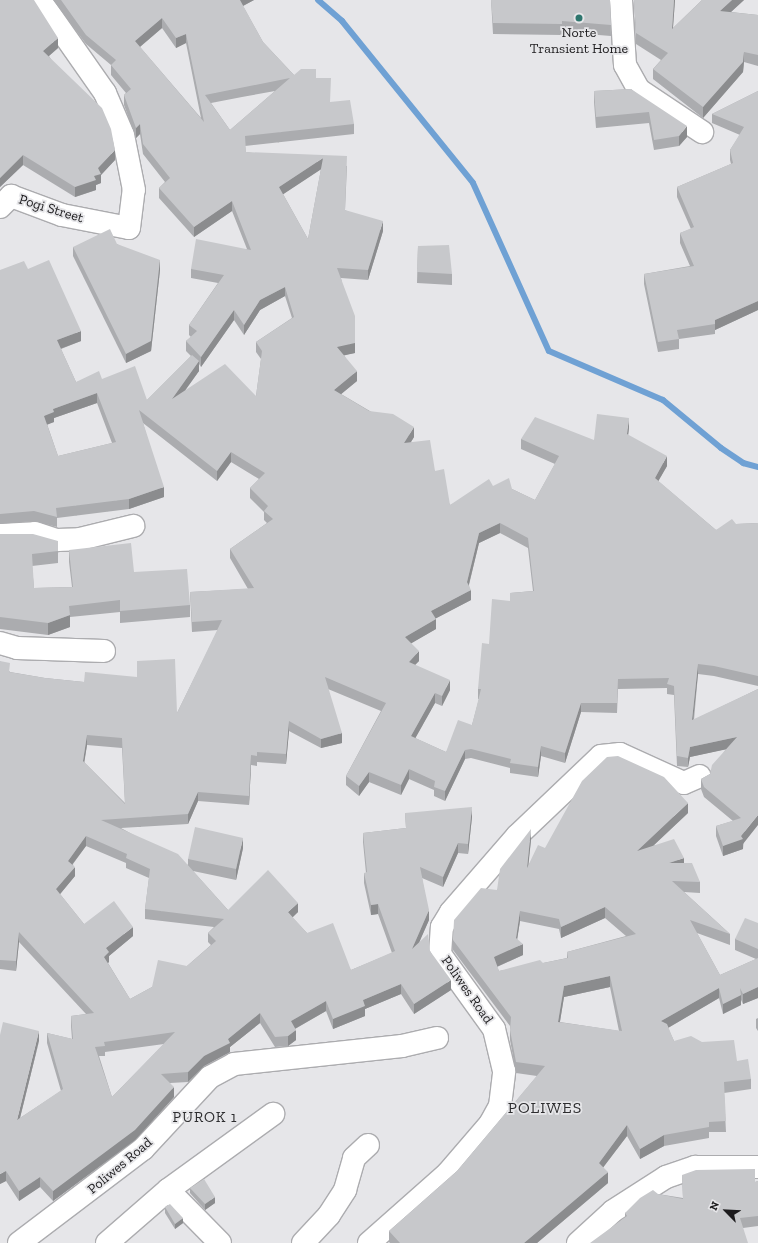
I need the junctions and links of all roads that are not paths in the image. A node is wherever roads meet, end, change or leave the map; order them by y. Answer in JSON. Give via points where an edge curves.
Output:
{"nodes":[{"id":1,"x":40,"y":0,"type":"edge"},
{"id":2,"x":621,"y":0,"type":"edge"},
{"id":3,"x":702,"y":132,"type":"dead end"},
{"id":4,"x":0,"y":207,"type":"edge"},
{"id":5,"x":133,"y":526,"type":"dead end"},
{"id":6,"x":0,"y":535,"type":"edge"},
{"id":7,"x":0,"y":643,"type":"edge"},
{"id":8,"x":104,"y":650,"type":"dead end"},
{"id":9,"x":700,"y":776,"type":"dead end"},
{"id":10,"x":437,"y":1038,"type":"dead end"},
{"id":11,"x":273,"y":1114,"type":"dead end"},
{"id":12,"x":368,"y":1145,"type":"dead end"},
{"id":13,"x":758,"y":1167,"type":"edge"},
{"id":14,"x":168,"y":1190,"type":"junction"},
{"id":15,"x":19,"y":1243,"type":"edge"},
{"id":16,"x":107,"y":1243,"type":"edge"},
{"id":17,"x":220,"y":1243,"type":"edge"},
{"id":18,"x":303,"y":1243,"type":"edge"},
{"id":19,"x":369,"y":1243,"type":"edge"},
{"id":20,"x":578,"y":1243,"type":"edge"}],
"edges":[{"from":1,"to":4,"type":"street","name":"Pogi Street","via":[[105,93],[123,135],[134,190],[129,228],[62,214],[11,196]]},
{"from":2,"to":3,"type":"street","via":[[625,65],[639,90]]},
{"from":5,"to":6,"type":"street","via":[[80,539],[57,540],[35,533]]},
{"from":7,"to":8,"type":"street","via":[[17,648]]},
{"from":9,"to":19,"type":"street","name":"Poliwes Road","via":[[684,783],[620,754],[601,756],[517,836],[451,912],[442,927],[440,954],[494,1029],[504,1071],[500,1106],[490,1124],[448,1173]]},
{"from":10,"to":15,"type":"street","name":"Poliwes Road","via":[[402,1046],[234,1064],[210,1077],[143,1149]]},
{"from":11,"to":14,"type":"street"},
{"from":12,"to":18,"type":"street","via":[[354,1158],[345,1190],[329,1215]]},
{"from":13,"to":20,"type":"street","via":[[696,1167],[666,1177],[613,1211]]},
{"from":14,"to":16,"type":"street"},
{"from":14,"to":17,"type":"street"}]}
